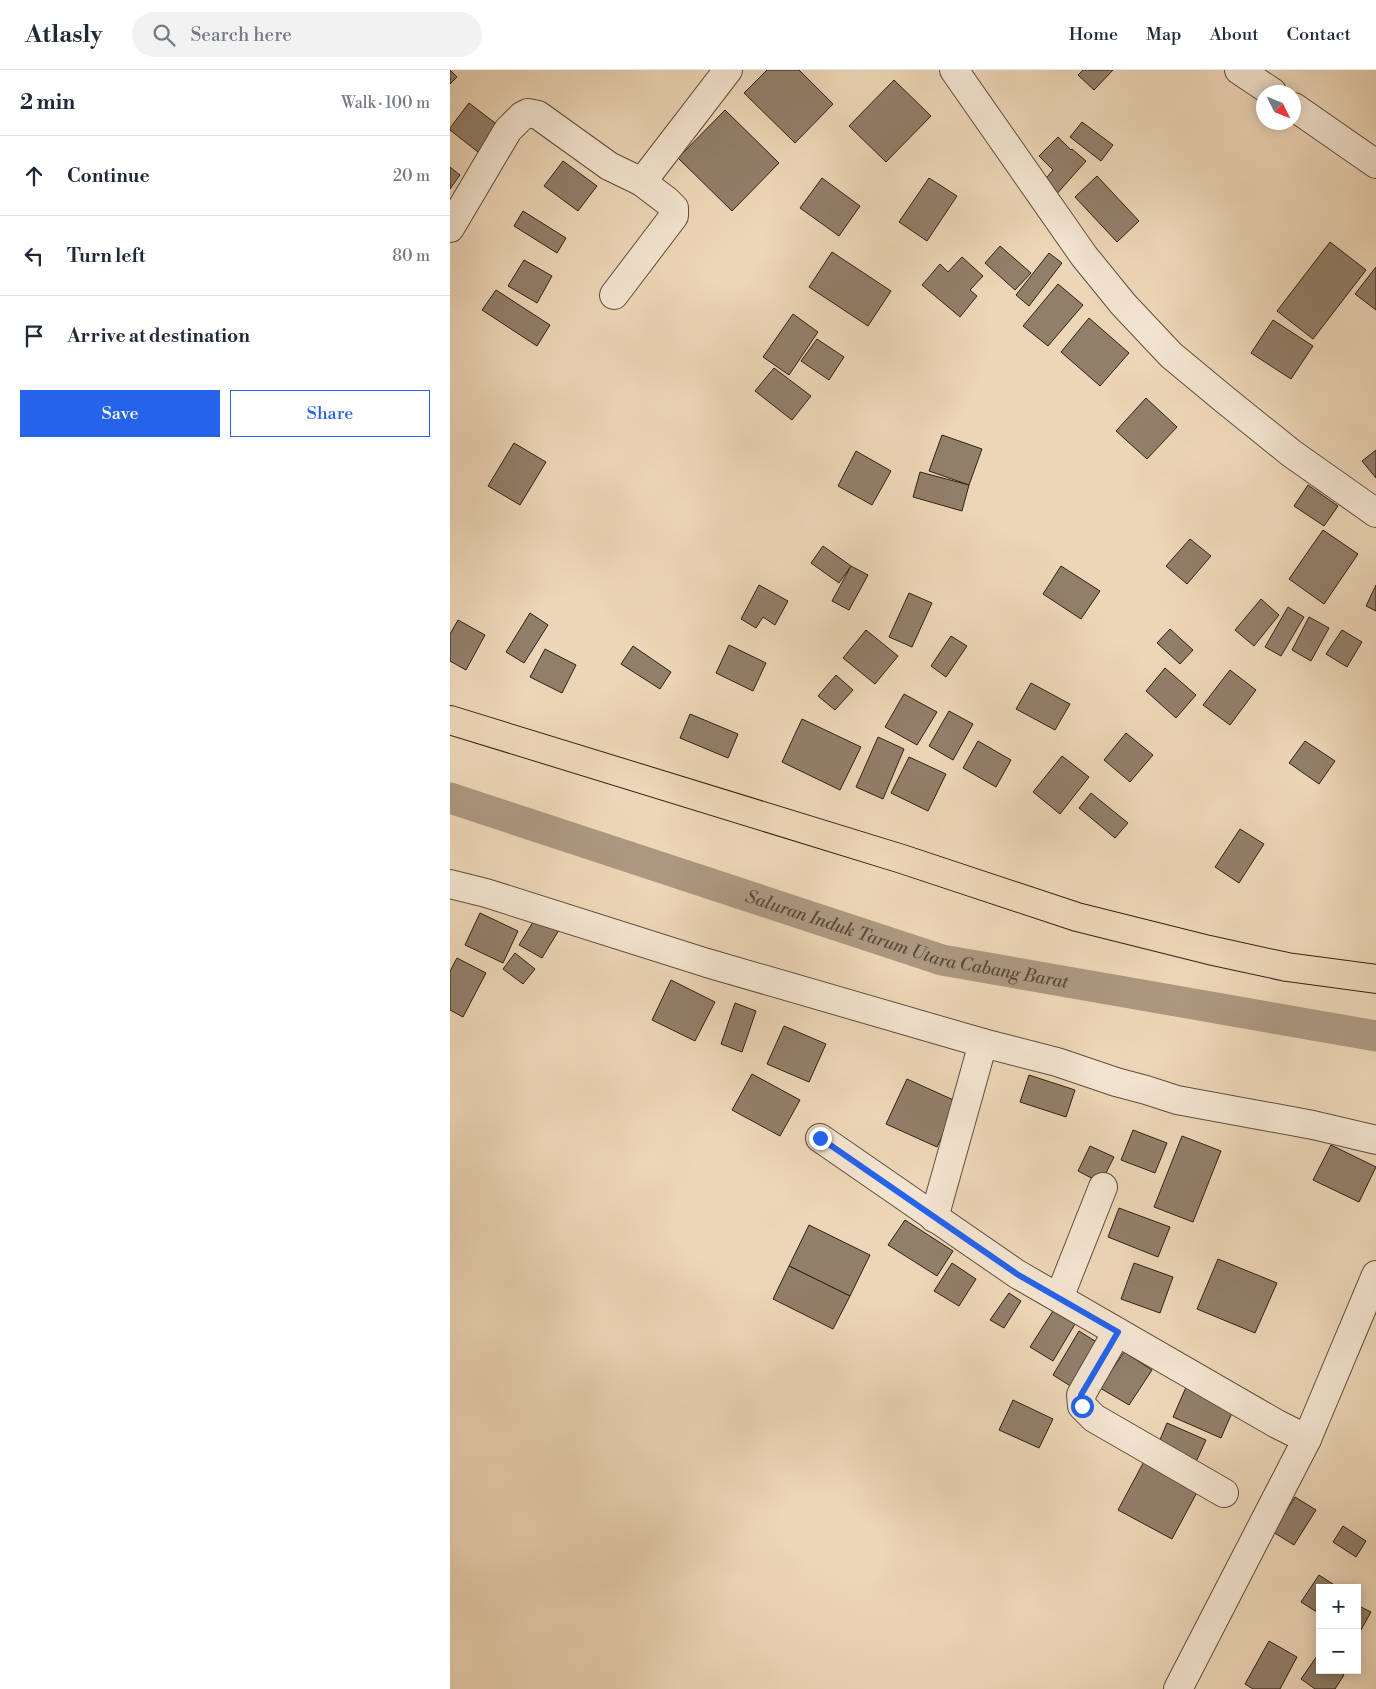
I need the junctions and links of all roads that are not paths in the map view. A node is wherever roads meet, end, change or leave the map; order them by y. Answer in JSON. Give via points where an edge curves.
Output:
{"nodes":[{"id":1,"x":728,"y":70,"type":"edge"},
{"id":2,"x":954,"y":70,"type":"edge"},
{"id":3,"x":1239,"y":70,"type":"edge"},
{"id":4,"x":1262,"y":85,"type":"edge"},
{"id":5,"x":1301,"y":112,"type":"edge"},
{"id":6,"x":1376,"y":164,"type":"edge"},
{"id":7,"x":642,"y":182,"type":"junction"},
{"id":8,"x":450,"y":228,"type":"edge"},
{"id":9,"x":614,"y":295,"type":"dead end"},
{"id":10,"x":1376,"y":513,"type":"edge"},
{"id":11,"x":450,"y":720,"type":"edge"},
{"id":12,"x":450,"y":884,"type":"edge"},
{"id":13,"x":1376,"y":979,"type":"edge"},
{"id":14,"x":983,"y":1043,"type":"junction"},
{"id":15,"x":820,"y":1138,"type":"dead end"},
{"id":16,"x":1376,"y":1140,"type":"edge"},
{"id":17,"x":1103,"y":1187,"type":"dead end"},
{"id":18,"x":934,"y":1218,"type":"junction"},
{"id":19,"x":1376,"y":1275,"type":"edge"},
{"id":20,"x":1059,"y":1298,"type":"junction"},
{"id":21,"x":1118,"y":1332,"type":"junction"},
{"id":22,"x":1293,"y":1432,"type":"junction"},
{"id":23,"x":1224,"y":1493,"type":"dead end"},
{"id":24,"x":1178,"y":1689,"type":"edge"}],
"edges":[{"from":1,"to":7,"type":"street"},
{"from":2,"to":10,"type":"street","via":[[1084,256],[1122,304],[1171,355],[1224,399],[1298,458]]},
{"from":3,"to":4,"type":"street"},
{"from":5,"to":6,"type":"street"},
{"from":7,"to":8,"type":"street","via":[[609,166],[538,115],[528,114],[508,130]]},
{"from":7,"to":9,"type":"street","via":[[674,208],[674,216]]},
{"from":11,"to":13,"type":"main road","via":[[902,859],[1076,917],[1288,967]]},
{"from":12,"to":14,"type":"street"},
{"from":14,"to":16,"type":"street","via":[[1057,1062],[1177,1100]]},
{"from":14,"to":18,"type":"street"},
{"from":15,"to":18,"type":"street"},
{"from":17,"to":20,"type":"street"},
{"from":18,"to":20,"type":"street"},
{"from":19,"to":22,"type":"street"},
{"from":20,"to":21,"type":"street"},
{"from":21,"to":22,"type":"street"},
{"from":21,"to":23,"type":"street","via":[[1081,1395],[1082,1406],[1094,1418]]},
{"from":22,"to":24,"type":"street"}]}
